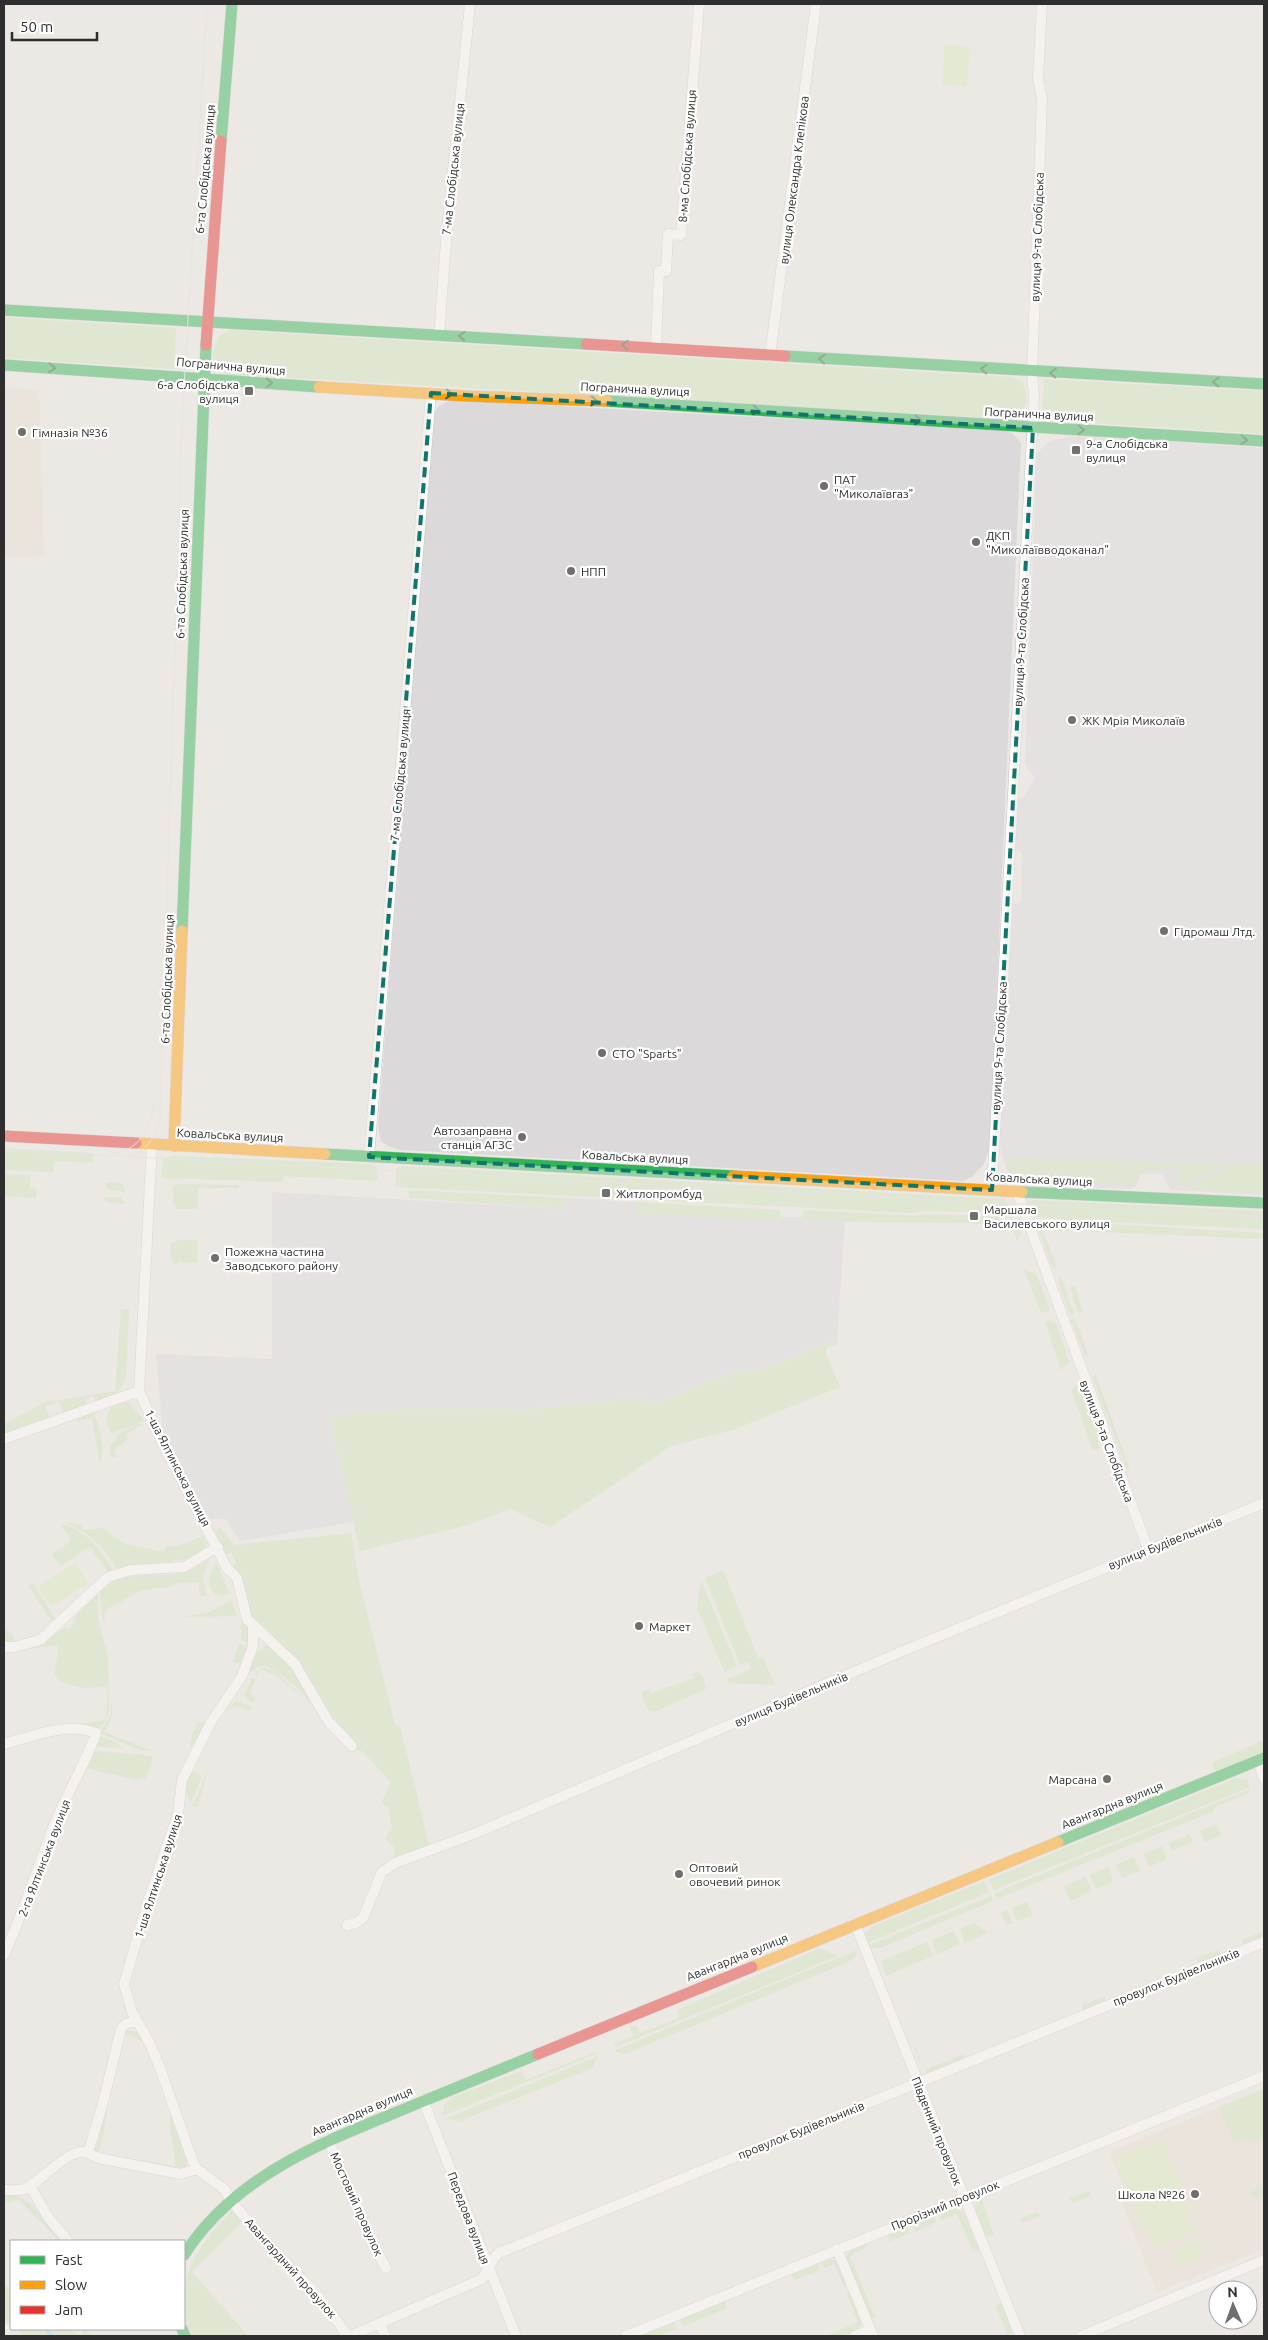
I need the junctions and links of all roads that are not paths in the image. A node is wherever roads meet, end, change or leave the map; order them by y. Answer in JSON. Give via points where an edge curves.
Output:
{"nodes":[{"id":1,"x":232,"y":4,"type":"edge"},
{"id":2,"x":470,"y":4,"type":"edge"},
{"id":3,"x":699,"y":4,"type":"edge"},
{"id":4,"x":816,"y":4,"type":"edge"},
{"id":5,"x":1042,"y":4,"type":"edge"},
{"id":6,"x":4,"y":310,"type":"edge"},
{"id":7,"x":206,"y":322,"type":"junction"},
{"id":8,"x":439,"y":335,"type":"junction"},
{"id":9,"x":656,"y":347,"type":"junction"},
{"id":10,"x":770,"y":356,"type":"junction"},
{"id":11,"x":4,"y":365,"type":"edge"},
{"id":12,"x":1032,"y":372,"type":"junction"},
{"id":13,"x":203,"y":378,"type":"junction"},
{"id":14,"x":1264,"y":384,"type":"edge"},
{"id":15,"x":431,"y":393,"type":"junction"},
{"id":16,"x":1033,"y":428,"type":"junction"},
{"id":17,"x":1264,"y":441,"type":"edge"},
{"id":18,"x":4,"y":1136,"type":"edge"},
{"id":19,"x":152,"y":1145,"type":"junction"},
{"id":20,"x":174,"y":1146,"type":"junction"},
{"id":21,"x":369,"y":1157,"type":"junction"},
{"id":22,"x":992,"y":1190,"type":"junction"},
{"id":23,"x":1017,"y":1192,"type":"junction"},
{"id":24,"x":1264,"y":1203,"type":"edge"},
{"id":25,"x":139,"y":1391,"type":"junction"},
{"id":26,"x":4,"y":1439,"type":"edge"},
{"id":27,"x":1264,"y":1503,"type":"edge"},
{"id":28,"x":218,"y":1547,"type":"junction"},
{"id":29,"x":1148,"y":1549,"type":"junction"},
{"id":30,"x":253,"y":1625,"type":"junction"},
{"id":31,"x":4,"y":1648,"type":"edge"},
{"id":32,"x":4,"y":1744,"type":"edge"},
{"id":33,"x":352,"y":1746,"type":"dead end"},
{"id":34,"x":1261,"y":1760,"type":"edge"},
{"id":35,"x":1264,"y":1779,"type":"edge"},
{"id":36,"x":855,"y":1924,"type":"junction"},
{"id":37,"x":347,"y":1925,"type":"dead end"},
{"id":38,"x":1264,"y":1942,"type":"edge"},
{"id":39,"x":4,"y":1955,"type":"edge"},
{"id":40,"x":137,"y":2021,"type":"junction"},
{"id":41,"x":1264,"y":2076,"type":"edge"},
{"id":42,"x":918,"y":2082,"type":"junction"},
{"id":43,"x":423,"y":2100,"type":"junction"},
{"id":44,"x":328,"y":2140,"type":"junction"},
{"id":45,"x":88,"y":2153,"type":"junction"},
{"id":46,"x":197,"y":2169,"type":"junction"},
{"id":47,"x":30,"y":2186,"type":"junction"},
{"id":48,"x":4,"y":2190,"type":"edge"},
{"id":49,"x":964,"y":2198,"type":"junction"},
{"id":50,"x":231,"y":2201,"type":"junction"},
{"id":51,"x":67,"y":2240,"type":"edge"},
{"id":52,"x":837,"y":2249,"type":"junction"},
{"id":53,"x":185,"y":2254,"type":"edge"},
{"id":54,"x":1264,"y":2260,"type":"edge"},
{"id":55,"x":386,"y":2268,"type":"dead end"},
{"id":56,"x":488,"y":2268,"type":"junction"},
{"id":57,"x":380,"y":2324,"type":"junction"},
{"id":58,"x":871,"y":2333,"type":"edge"},
{"id":59,"x":349,"y":2336,"type":"edge"},
{"id":60,"x":385,"y":2336,"type":"edge"},
{"id":61,"x":516,"y":2336,"type":"edge"},
{"id":62,"x":626,"y":2336,"type":"edge"},
{"id":63,"x":855,"y":2336,"type":"edge"},
{"id":64,"x":1020,"y":2336,"type":"edge"},
{"id":65,"x":1081,"y":2336,"type":"edge"}],
"edges":[{"from":1,"to":7,"type":"street","name":"6-та Слобідська вулиця"},
{"from":2,"to":8,"type":"street","name":"7-ма Слобідська вулиця"},
{"from":3,"to":9,"type":"street","name":"8-ма Слобідська вулиця","via":[[681,235],[668,234],[666,271],[659,271]]},
{"from":4,"to":10,"type":"street","name":"вулиця Олександра Клепікова"},
{"from":5,"to":12,"type":"street","name":"вулиця 9-та Слобідська","via":[[1038,78],[1042,99]]},
{"from":6,"to":7,"type":"street"},
{"from":7,"to":8,"type":"street"},
{"from":7,"to":13,"type":"street","name":"6-та Слобідська вулиця"},
{"from":9,"to":8,"type":"street","one_way":true},
{"from":9,"to":10,"type":"street"},
{"from":12,"to":10,"type":"street","one_way":true},
{"from":11,"to":13,"type":"street","name":"Погранична вулиця","one_way":true},
{"from":14,"to":12,"type":"street","one_way":true},
{"from":12,"to":16,"type":"street","name":"вулиця 9-та Слобідська","via":[[1035,384]]},
{"from":13,"to":15,"type":"street","name":"Погранична вулиця","one_way":true},
{"from":13,"to":20,"type":"street","name":"6-та Слобідська вулиця"},
{"from":15,"to":16,"type":"street","name":"Погранична вулиця","one_way":true,"via":[[621,401]]},
{"from":15,"to":21,"type":"street","name":"7-ма Слобідська вулиця"},
{"from":16,"to":17,"type":"street","name":"Погранична вулиця","one_way":true},
{"from":16,"to":22,"type":"street","name":"вулиця 9-та Слобідська"},
{"from":18,"to":19,"type":"street","name":"Ковальська вулиця"},
{"from":19,"to":20,"type":"street","name":"Ковальська вулиця"},
{"from":19,"to":25,"type":"street"},
{"from":20,"to":21,"type":"street","name":"Ковальська вулиця"},
{"from":21,"to":22,"type":"street","name":"Ковальська вулиця"},
{"from":22,"to":23,"type":"street","name":"Ковальська вулиця"},
{"from":23,"to":24,"type":"street","name":"Ковальська вулиця"},
{"from":23,"to":29,"type":"street","name":"вулиця 9-та Слобідська"},
{"from":25,"to":26,"type":"street"},
{"from":25,"to":28,"type":"street","name":"1-ша Ялтинська вулиця"},
{"from":27,"to":29,"type":"street","name":"вулиця Будівельників"},
{"from":28,"to":30,"type":"street","name":"1-ша Ялтинська вулиця","via":[[228,1569],[237,1578],[247,1619]]},
{"from":28,"to":31,"type":"street","via":[[184,1568],[137,1570],[108,1577],[40,1640]]},
{"from":29,"to":37,"type":"street","name":"вулиця Будівельників","via":[[631,1769],[394,1863],[382,1872],[363,1918]]},
{"from":30,"to":33,"type":"street","name":"1-ша Ялтинська вулиця","via":[[295,1664],[328,1721]]},
{"from":30,"to":40,"type":"street","name":"1-ша Ялтинська вулиця","via":[[253,1646],[247,1666],[211,1722],[181,1782],[178,1814],[125,1980],[128,2002]]},
{"from":32,"to":39,"type":"street","name":"2-га Ялтинська вулиця","via":[[65,1730],[86,1729],[96,1734],[55,1824]]},
{"from":34,"to":35,"type":"street"},
{"from":34,"to":36,"type":"street","name":"Авангардна вулиця"},
{"from":36,"to":42,"type":"street","name":"Південний провулок"},
{"from":36,"to":43,"type":"street","name":"Авангардна вулиця"},
{"from":38,"to":42,"type":"street","name":"провулок Будівельників"},
{"from":40,"to":45,"type":"street","via":[[120,2029]]},
{"from":40,"to":46,"type":"street","name":"1-ша Ялтинська вулиця","via":[[160,2068]]},
{"from":41,"to":49,"type":"street","name":"Прорізний провулок"},
{"from":42,"to":49,"type":"street","name":"Південний провулок"},
{"from":42,"to":56,"type":"street","name":"провулок Будівельників","via":[[500,2253]]},
{"from":43,"to":44,"type":"street","name":"Авангардна вулиця"},
{"from":43,"to":56,"type":"street","name":"Передова вулиця"},
{"from":44,"to":50,"type":"street","name":"Авангардна вулиця","via":[[270,2171]]},
{"from":44,"to":55,"type":"street","name":"Мостовий провулок"},
{"from":45,"to":46,"type":"street","via":[[98,2158],[175,2173],[184,2174]]},
{"from":45,"to":47,"type":"street","via":[[70,2154]]},
{"from":46,"to":50,"type":"street","name":"1-ша Ялтинська вулиця","via":[[225,2190]]},
{"from":47,"to":48,"type":"street","via":[[22,2190]]},
{"from":47,"to":51,"type":"street","via":[[48,2217]]},
{"from":49,"to":52,"type":"street","name":"Прорізний провулок"},
{"from":49,"to":64,"type":"street","name":"Південний провулок"},
{"from":50,"to":53,"type":"street","name":"Авангардна вулиця"},
{"from":50,"to":59,"type":"street","name":"Авангардний провулок","via":[[315,2292]]},
{"from":52,"to":58,"type":"street"},
{"from":52,"to":62,"type":"street","name":"Прорізний провулок"},
{"from":54,"to":65,"type":"street"},
{"from":56,"to":57,"type":"street","name":"провулок Будівельників","via":[[482,2279]]},
{"from":56,"to":61,"type":"street","name":"Передова вулиця"},
{"from":57,"to":59,"type":"street","name":"провулок Будівельників"},
{"from":57,"to":60,"type":"street"},
{"from":58,"to":63,"type":"street"}]}
